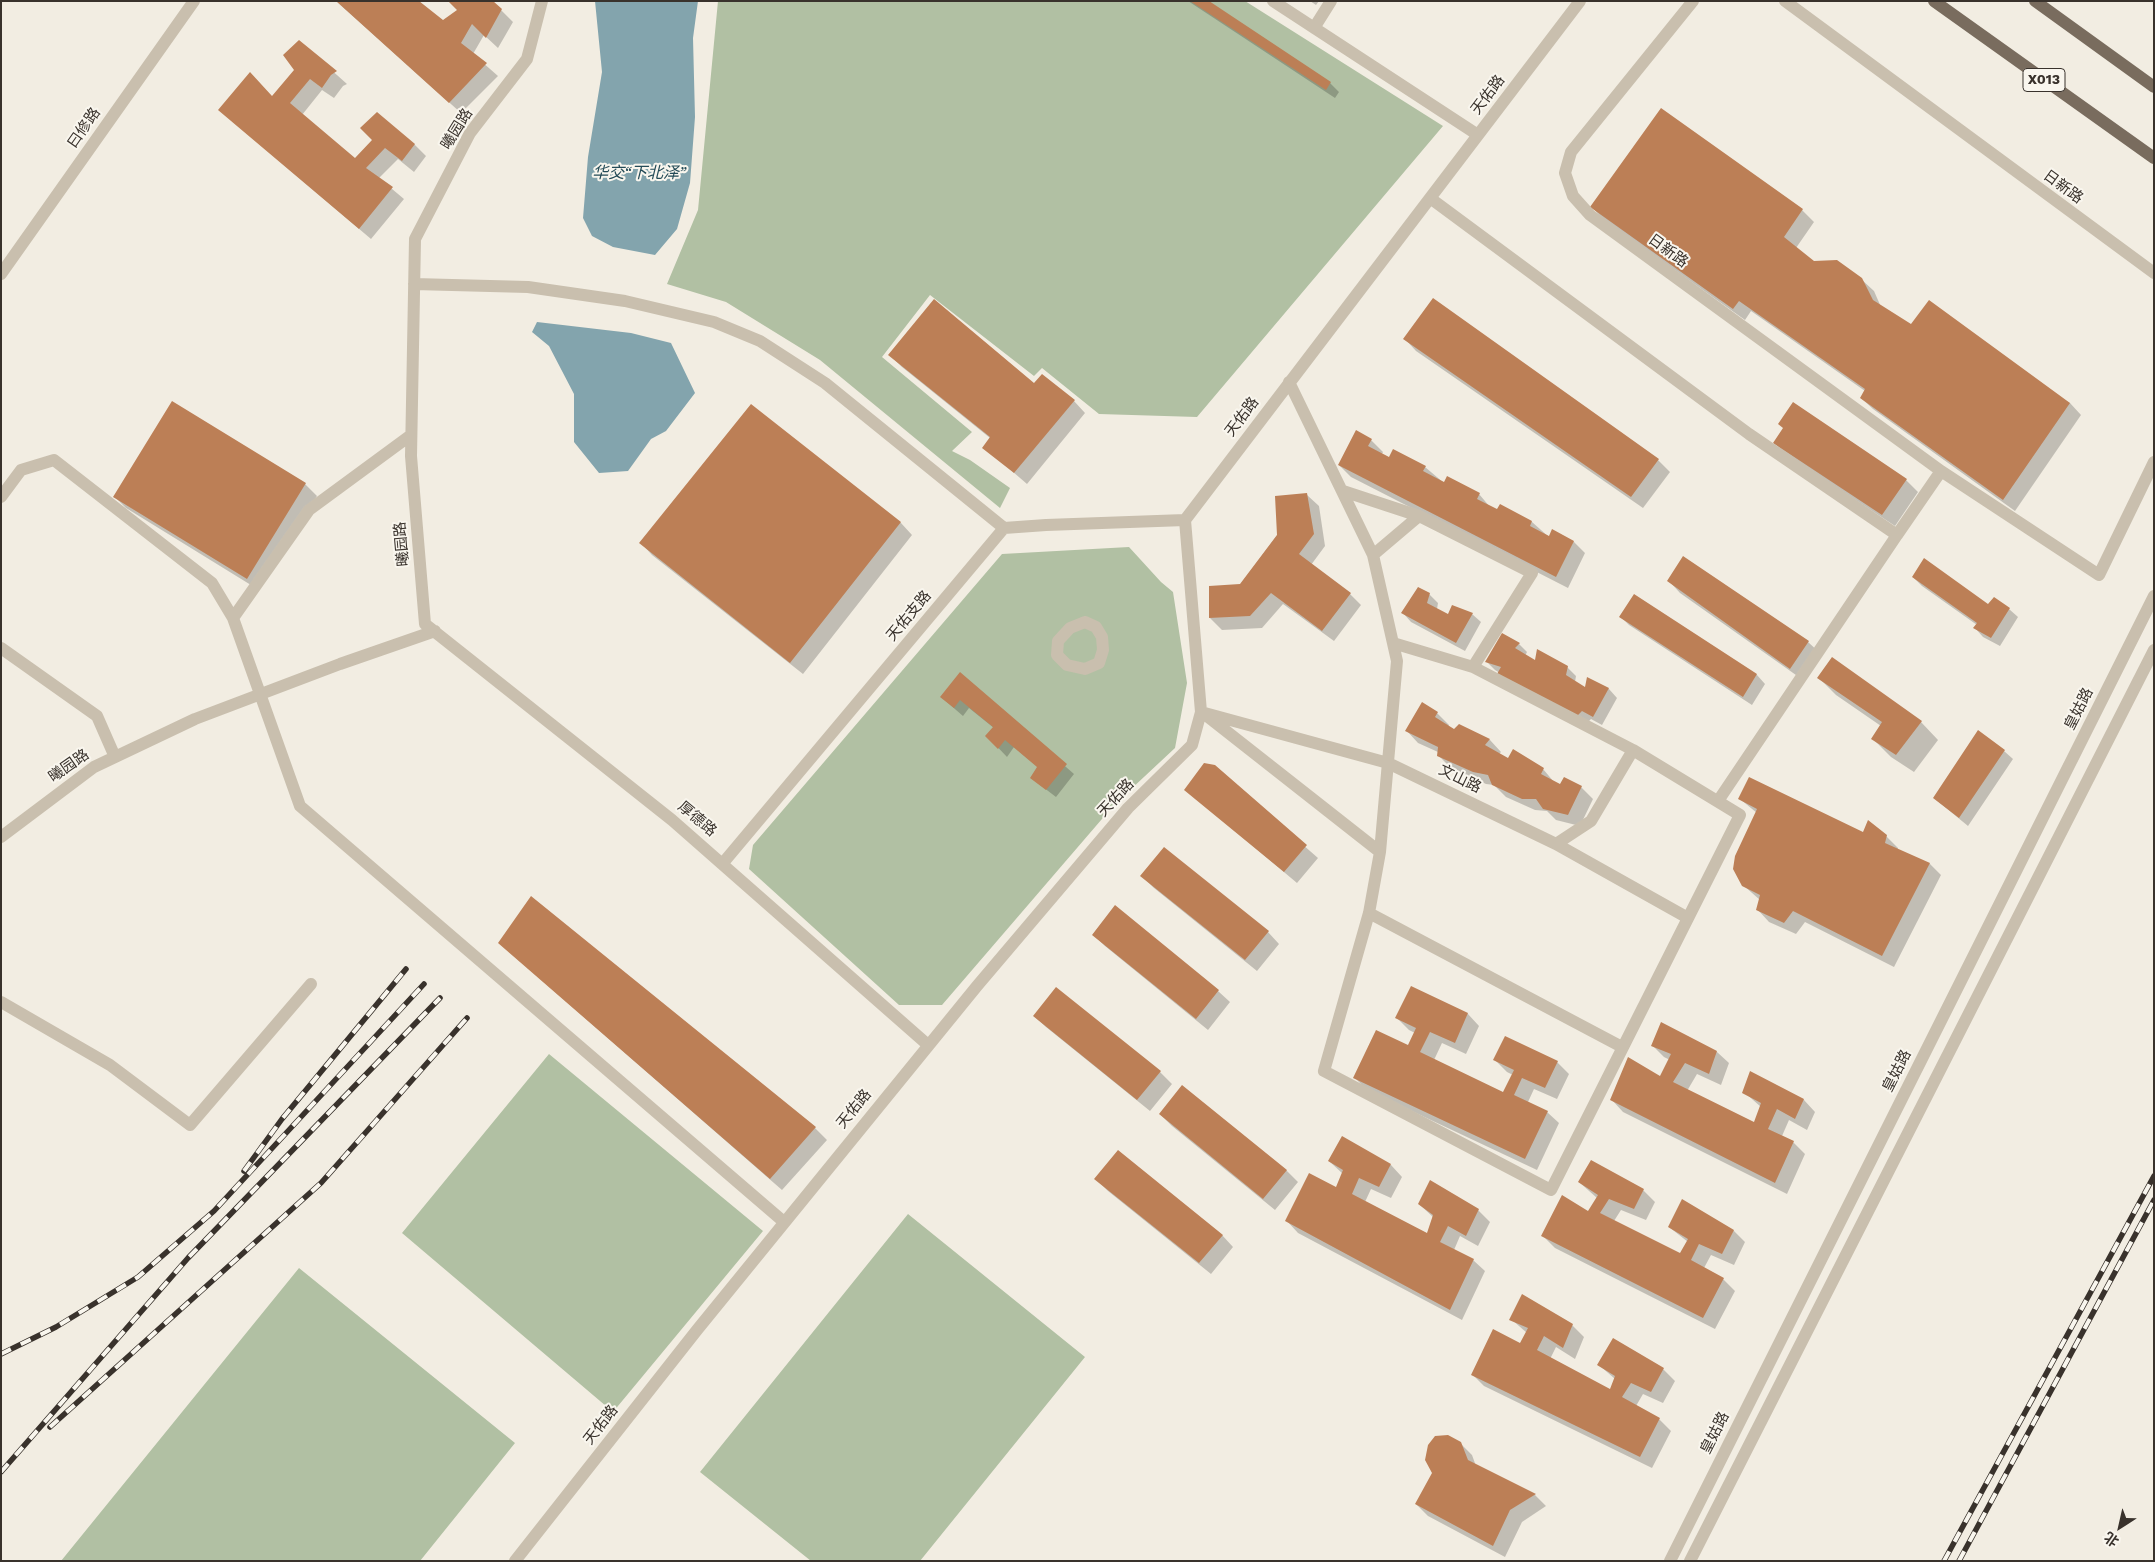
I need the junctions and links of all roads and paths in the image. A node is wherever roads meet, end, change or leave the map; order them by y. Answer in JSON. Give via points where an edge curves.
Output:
{"nodes":[{"id":1,"x":194,"y":1,"type":"edge"},
{"id":2,"x":542,"y":1,"type":"edge"},
{"id":3,"x":1273,"y":1,"type":"edge"},
{"id":4,"x":1332,"y":1,"type":"edge"},
{"id":5,"x":1580,"y":1,"type":"edge"},
{"id":6,"x":1693,"y":1,"type":"edge"},
{"id":7,"x":1785,"y":1,"type":"edge"},
{"id":8,"x":1934,"y":1,"type":"edge"},
{"id":9,"x":2035,"y":1,"type":"edge"},
{"id":10,"x":1314,"y":28,"type":"junction"},
{"id":11,"x":2154,"y":87,"type":"edge"},
{"id":12,"x":1478,"y":135,"type":"junction"},
{"id":13,"x":2154,"y":158,"type":"edge"},
{"id":14,"x":1430,"y":198,"type":"junction"},
{"id":15,"x":1,"y":274,"type":"edge"},
{"id":16,"x":2154,"y":274,"type":"edge"},
{"id":17,"x":414,"y":284,"type":"junction"},
{"id":18,"x":1289,"y":382,"type":"junction"},
{"id":19,"x":411,"y":435,"type":"junction"},
{"id":20,"x":2154,"y":462,"type":"edge"},
{"id":21,"x":1941,"y":471,"type":"junction"},
{"id":22,"x":1342,"y":491,"type":"junction"},
{"id":23,"x":1,"y":497,"type":"edge"},
{"id":24,"x":1419,"y":516,"type":"junction"},
{"id":25,"x":1185,"y":520,"type":"junction"},
{"id":26,"x":1004,"y":528,"type":"junction"},
{"id":27,"x":1897,"y":535,"type":"junction"},
{"id":28,"x":1373,"y":555,"type":"junction"},
{"id":29,"x":2154,"y":596,"type":"edge"},
{"id":30,"x":234,"y":618,"type":"junction"},
{"id":31,"x":434,"y":631,"type":"junction"},
{"id":32,"x":1393,"y":643,"type":"junction"},
{"id":33,"x":1,"y":648,"type":"edge"},
{"id":34,"x":2154,"y":650,"type":"edge"},
{"id":35,"x":1473,"y":667,"type":"junction"},
{"id":36,"x":261,"y":694,"type":"junction"},
{"id":37,"x":1201,"y":712,"type":"junction"},
{"id":38,"x":1633,"y":750,"type":"junction"},
{"id":39,"x":115,"y":757,"type":"junction"},
{"id":40,"x":1388,"y":763,"type":"junction"},
{"id":41,"x":1718,"y":801,"type":"junction"},
{"id":42,"x":1,"y":837,"type":"edge"},
{"id":43,"x":1556,"y":844,"type":"junction"},
{"id":44,"x":1380,"y":852,"type":"junction"},
{"id":45,"x":723,"y":863,"type":"junction"},
{"id":46,"x":1370,"y":913,"type":"junction"},
{"id":47,"x":1688,"y":918,"type":"junction"},
{"id":48,"x":311,"y":984,"type":"dead end"},
{"id":49,"x":1,"y":1002,"type":"edge"},
{"id":50,"x":928,"y":1045,"type":"junction"},
{"id":51,"x":1622,"y":1047,"type":"junction"},
{"id":52,"x":784,"y":1222,"type":"junction"},
{"id":53,"x":515,"y":1561,"type":"edge"},
{"id":54,"x":1670,"y":1561,"type":"edge"},
{"id":55,"x":1690,"y":1561,"type":"edge"}],
"edges":[{"from":1,"to":15,"type":"street","name":"曰修路"},
{"from":2,"to":17,"type":"street","name":"曦园路","via":[[527,59],[470,133],[415,239]]},
{"from":3,"to":10,"type":"street"},
{"from":4,"to":10,"type":"street"},
{"from":5,"to":12,"type":"street","name":"天佑路"},
{"from":6,"to":21,"type":"street","name":"日新路","via":[[1571,152],[1565,173],[1573,196],[1590,215]]},
{"from":7,"to":16,"type":"street","name":"日新路"},
{"from":8,"to":13,"type":"main road","number":"X013"},
{"from":9,"to":11,"type":"main road"},
{"from":10,"to":12,"type":"street"},
{"from":12,"to":14,"type":"street","name":"天佑路"},
{"from":14,"to":18,"type":"street","name":"天佑路"},
{"from":14,"to":27,"type":"street","via":[[1750,434]]},
{"from":17,"to":19,"type":"street","name":"曦园路"},
{"from":17,"to":26,"type":"street","via":[[528,287],[625,301],[714,322],[760,340],[825,383]]},
{"from":18,"to":22,"type":"street"},
{"from":18,"to":25,"type":"street","name":"天佑路"},
{"from":19,"to":30,"type":"street","via":[[308,510]]},
{"from":19,"to":31,"type":"street","name":"曦园路","via":[[425,624]]},
{"from":20,"to":21,"type":"street","name":"日新路","via":[[2099,575]]},
{"from":21,"to":27,"type":"street"},
{"from":22,"to":24,"type":"street"},
{"from":22,"to":28,"type":"street"},
{"from":23,"to":30,"type":"street","via":[[21,470],[54,460],[212,583]]},
{"from":24,"to":28,"type":"street"},
{"from":24,"to":35,"type":"street","via":[[1532,573]]},
{"from":25,"to":26,"type":"street"},
{"from":25,"to":37,"type":"street","name":"天佑路"},
{"from":26,"to":45,"type":"street","name":"天佑支路"},
{"from":27,"to":41,"type":"street"},
{"from":28,"to":32,"type":"street"},
{"from":29,"to":54,"type":"street","name":"皇姑路"},
{"from":30,"to":36,"type":"street"},
{"from":31,"to":36,"type":"street","name":"曦园路"},
{"from":31,"to":45,"type":"street","name":"厚德路"},
{"from":32,"to":35,"type":"street"},
{"from":32,"to":40,"type":"street","via":[[1397,661]]},
{"from":33,"to":39,"type":"street","via":[[97,716]]},
{"from":34,"to":55,"type":"street"},
{"from":35,"to":38,"type":"street"},
{"from":36,"to":39,"type":"street","name":"曦园路"},
{"from":36,"to":52,"type":"street","via":[[300,806]]},
{"from":37,"to":40,"type":"street","name":"文山路"},
{"from":37,"to":44,"type":"street"},
{"from":37,"to":50,"type":"street","name":"天佑路","via":[[1192,745],[1128,808]]},
{"from":38,"to":41,"type":"street"},
{"from":38,"to":43,"type":"street","via":[[1591,820]]},
{"from":39,"to":42,"type":"street","name":"曦园路","via":[[94,767]]},
{"from":40,"to":43,"type":"street","name":"文山路"},
{"from":40,"to":44,"type":"street"},
{"from":41,"to":47,"type":"street","via":[[1740,815]]},
{"from":43,"to":47,"type":"street","name":"文山路"},
{"from":44,"to":46,"type":"street"},
{"from":45,"to":50,"type":"street","name":"厚德路"},
{"from":46,"to":51,"type":"street"},
{"from":46,"to":51,"type":"street","via":[[1324,1071],[1550,1190]]},
{"from":47,"to":51,"type":"street"},
{"from":48,"to":49,"type":"street","via":[[190,1125],[110,1066]]},
{"from":50,"to":52,"type":"street","name":"天佑路"},
{"from":52,"to":53,"type":"street","name":"天佑路"}]}
